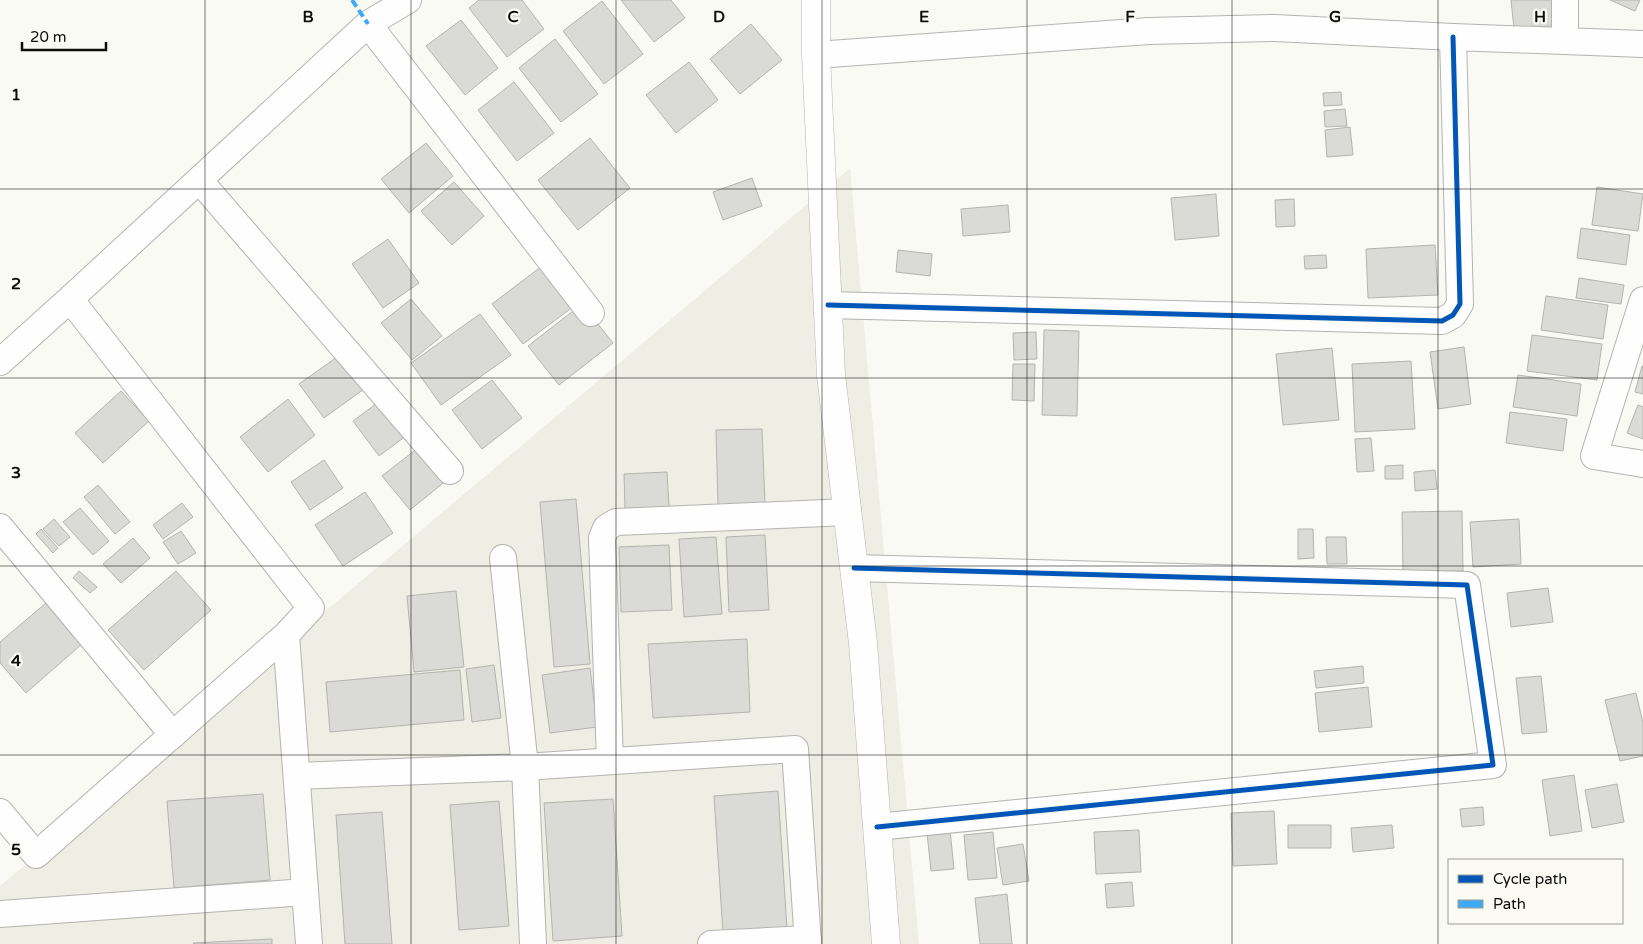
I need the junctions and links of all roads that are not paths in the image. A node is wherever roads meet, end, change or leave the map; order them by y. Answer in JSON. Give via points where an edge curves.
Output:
{"nodes":[{"id":1,"x":408,"y":0,"type":"edge"},
{"id":2,"x":816,"y":0,"type":"edge"},
{"id":3,"x":1565,"y":0,"type":"edge"},
{"id":4,"x":368,"y":24,"type":"junction"},
{"id":5,"x":1453,"y":37,"type":"junction"},
{"id":6,"x":1565,"y":40,"type":"junction"},
{"id":7,"x":1643,"y":44,"type":"edge"},
{"id":8,"x":816,"y":56,"type":"junction"},
{"id":9,"x":199,"y":180,"type":"junction"},
{"id":10,"x":70,"y":299,"type":"junction"},
{"id":11,"x":1643,"y":300,"type":"edge"},
{"id":12,"x":828,"y":305,"type":"junction"},
{"id":13,"x":591,"y":313,"type":"dead end"},
{"id":14,"x":0,"y":362,"type":"edge"},
{"id":15,"x":1643,"y":464,"type":"edge"},
{"id":16,"x":450,"y":471,"type":"dead end"},
{"id":17,"x":848,"y":512,"type":"junction"},
{"id":18,"x":0,"y":527,"type":"edge"},
{"id":19,"x":503,"y":558,"type":"dead end"},
{"id":20,"x":854,"y":568,"type":"junction"},
{"id":21,"x":286,"y":635,"type":"junction"},
{"id":22,"x":172,"y":734,"type":"junction"},
{"id":23,"x":610,"y":761,"type":"junction"},
{"id":24,"x":525,"y":766,"type":"junction"},
{"id":25,"x":297,"y":776,"type":"junction"},
{"id":26,"x":0,"y":812,"type":"edge"},
{"id":27,"x":877,"y":827,"type":"junction"},
{"id":28,"x":305,"y":892,"type":"junction"},
{"id":29,"x":0,"y":914,"type":"edge"},
{"id":30,"x":808,"y":942,"type":"edge"},
{"id":31,"x":309,"y":944,"type":"edge"},
{"id":32,"x":533,"y":944,"type":"edge"},
{"id":33,"x":711,"y":944,"type":"edge"},
{"id":34,"x":886,"y":944,"type":"edge"}],
"edges":[{"from":1,"to":4,"type":"street"},
{"from":2,"to":8,"type":"main road"},
{"from":3,"to":6,"type":"street"},
{"from":4,"to":9,"type":"street"},
{"from":4,"to":13,"type":"street"},
{"from":5,"to":6,"type":"street"},
{"from":5,"to":8,"type":"street","via":[[1275,28],[1149,30]]},
{"from":5,"to":12,"type":"street","via":[[1460,304],[1454,315],[1442,321]]},
{"from":6,"to":7,"type":"street"},
{"from":8,"to":12,"type":"main road"},
{"from":9,"to":10,"type":"street"},
{"from":9,"to":16,"type":"street"},
{"from":10,"to":14,"type":"street"},
{"from":10,"to":21,"type":"street","via":[[311,608]]},
{"from":11,"to":15,"type":"street","via":[[1594,456]]},
{"from":12,"to":17,"type":"main road","via":[[831,375]]},
{"from":17,"to":20,"type":"main road"},
{"from":17,"to":23,"type":"street","via":[[616,522],[606,528],[602,538]]},
{"from":18,"to":22,"type":"street"},
{"from":19,"to":24,"type":"street"},
{"from":20,"to":27,"type":"main road"},
{"from":20,"to":27,"type":"street","via":[[1467,585],[1493,765]]},
{"from":21,"to":22,"type":"street"},
{"from":21,"to":25,"type":"street"},
{"from":22,"to":26,"type":"street","via":[[36,855]]},
{"from":23,"to":24,"type":"street"},
{"from":23,"to":30,"type":"street","via":[[795,750]]},
{"from":24,"to":25,"type":"street"},
{"from":24,"to":32,"type":"street"},
{"from":25,"to":28,"type":"street"},
{"from":27,"to":34,"type":"main road"},
{"from":28,"to":29,"type":"street"},
{"from":28,"to":31,"type":"street"},
{"from":30,"to":33,"type":"street"}]}
